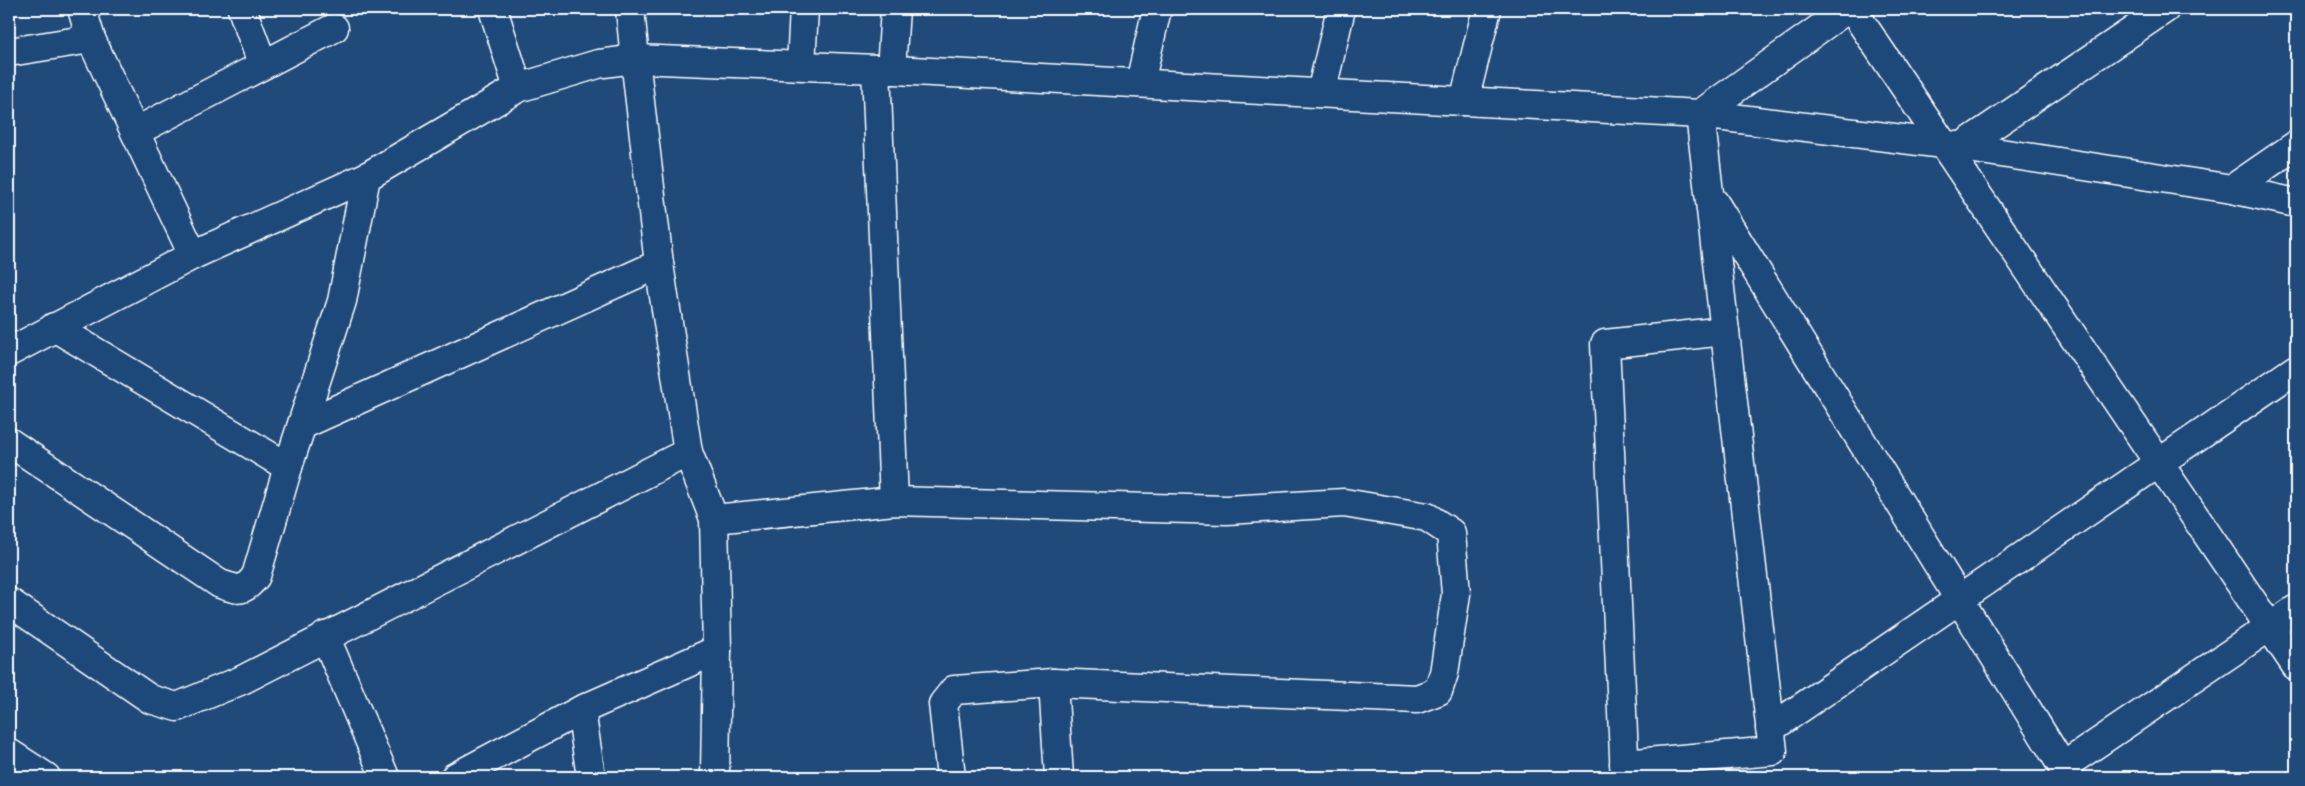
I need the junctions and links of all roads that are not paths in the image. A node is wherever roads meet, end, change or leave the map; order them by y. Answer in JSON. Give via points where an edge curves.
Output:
{"nodes":[{"id":1,"x":82,"y":9,"type":"edge"},
{"id":2,"x":242,"y":9,"type":"edge"},
{"id":3,"x":493,"y":9,"type":"edge"},
{"id":4,"x":630,"y":9,"type":"edge"},
{"id":5,"x":804,"y":9,"type":"edge"},
{"id":6,"x":895,"y":9,"type":"edge"},
{"id":7,"x":1157,"y":9,"type":"edge"},
{"id":8,"x":1341,"y":9,"type":"edge"},
{"id":9,"x":1487,"y":9,"type":"edge"},
{"id":10,"x":1847,"y":9,"type":"edge"},
{"id":11,"x":1852,"y":9,"type":"edge"},
{"id":12,"x":2165,"y":9,"type":"edge"},
{"id":13,"x":334,"y":28,"type":"dead end"},
{"id":14,"x":91,"y":39,"type":"junction"},
{"id":15,"x":9,"y":52,"type":"edge"},
{"id":16,"x":635,"y":59,"type":"junction"},
{"id":17,"x":262,"y":65,"type":"junction"},
{"id":18,"x":801,"y":65,"type":"junction"},
{"id":19,"x":883,"y":69,"type":"junction"},
{"id":20,"x":1140,"y":84,"type":"junction"},
{"id":21,"x":518,"y":88,"type":"junction"},
{"id":22,"x":1321,"y":93,"type":"junction"},
{"id":23,"x":1464,"y":101,"type":"junction"},
{"id":24,"x":1700,"y":114,"type":"junction"},
{"id":25,"x":135,"y":132,"type":"junction"},
{"id":26,"x":2296,"y":145,"type":"edge"},
{"id":27,"x":1952,"y":146,"type":"junction"},
{"id":28,"x":366,"y":177,"type":"junction"},
{"id":29,"x":2232,"y":190,"type":"junction"},
{"id":30,"x":1709,"y":194,"type":"junction"},
{"id":31,"x":2296,"y":202,"type":"edge"},
{"id":32,"x":193,"y":255,"type":"junction"},
{"id":33,"x":659,"y":264,"type":"junction"},
{"id":34,"x":54,"y":327,"type":"junction"},
{"id":35,"x":1724,"y":331,"type":"junction"},
{"id":36,"x":9,"y":352,"type":"edge"},
{"id":37,"x":2296,"y":369,"type":"edge"},
{"id":38,"x":302,"y":425,"type":"junction"},
{"id":39,"x":9,"y":442,"type":"edge"},
{"id":40,"x":688,"y":452,"type":"junction"},
{"id":41,"x":2159,"y":463,"type":"junction"},
{"id":42,"x":288,"y":467,"type":"junction"},
{"id":43,"x":894,"y":501,"type":"junction"},
{"id":44,"x":714,"y":519,"type":"junction"},
{"id":45,"x":1959,"y":599,"type":"junction"},
{"id":46,"x":9,"y":602,"type":"edge"},
{"id":47,"x":2296,"y":608,"type":"edge"},
{"id":48,"x":2270,"y":626,"type":"junction"},
{"id":49,"x":325,"y":636,"type":"junction"},
{"id":50,"x":717,"y":650,"type":"junction"},
{"id":51,"x":2296,"y":666,"type":"edge"},
{"id":52,"x":1053,"y":684,"type":"junction"},
{"id":53,"x":581,"y":710,"type":"junction"},
{"id":54,"x":1770,"y":729,"type":"junction"},
{"id":55,"x":9,"y":753,"type":"edge"},
{"id":56,"x":1625,"y":770,"type":"edge"},
{"id":57,"x":2066,"y":772,"type":"edge"},
{"id":58,"x":46,"y":777,"type":"edge"},
{"id":59,"x":385,"y":777,"type":"edge"},
{"id":60,"x":455,"y":777,"type":"edge"},
{"id":61,"x":590,"y":777,"type":"edge"},
{"id":62,"x":715,"y":777,"type":"edge"},
{"id":63,"x":951,"y":777,"type":"edge"},
{"id":64,"x":1059,"y":777,"type":"edge"}],
"edges":[{"from":1,"to":14,"type":"street"},
{"from":2,"to":17,"type":"street"},
{"from":3,"to":21,"type":"street"},
{"from":4,"to":16,"type":"street"},
{"from":5,"to":18,"type":"street"},
{"from":6,"to":19,"type":"street"},
{"from":7,"to":20,"type":"street"},
{"from":8,"to":22,"type":"street"},
{"from":9,"to":23,"type":"street"},
{"from":10,"to":24,"type":"street"},
{"from":11,"to":27,"type":"street"},
{"from":12,"to":27,"type":"street"},
{"from":13,"to":17,"type":"street"},
{"from":14,"to":15,"type":"street"},
{"from":14,"to":25,"type":"street"},
{"from":16,"to":18,"type":"street"},
{"from":16,"to":21,"type":"street","via":[[598,64]]},
{"from":16,"to":33,"type":"street"},
{"from":17,"to":25,"type":"street"},
{"from":18,"to":19,"type":"street"},
{"from":19,"to":20,"type":"street"},
{"from":19,"to":43,"type":"street"},
{"from":20,"to":22,"type":"street"},
{"from":21,"to":28,"type":"street"},
{"from":22,"to":23,"type":"street"},
{"from":23,"to":24,"type":"street"},
{"from":24,"to":27,"type":"street"},
{"from":24,"to":30,"type":"street"},
{"from":25,"to":32,"type":"street"},
{"from":26,"to":29,"type":"street"},
{"from":27,"to":29,"type":"street"},
{"from":27,"to":41,"type":"street"},
{"from":28,"to":32,"type":"street"},
{"from":28,"to":38,"type":"street","via":[[342,301]]},
{"from":29,"to":31,"type":"street"},
{"from":30,"to":35,"type":"street"},
{"from":30,"to":45,"type":"street"},
{"from":32,"to":34,"type":"street"},
{"from":33,"to":38,"type":"street"},
{"from":33,"to":40,"type":"street"},
{"from":34,"to":36,"type":"street"},
{"from":34,"to":42,"type":"street"},
{"from":35,"to":54,"type":"street"},
{"from":35,"to":56,"type":"street","via":[[1605,344]]},
{"from":37,"to":41,"type":"street"},
{"from":38,"to":42,"type":"street"},
{"from":39,"to":42,"type":"street","via":[[220,584],[238,590],[248,587],[256,576]]},
{"from":40,"to":44,"type":"street"},
{"from":40,"to":49,"type":"street"},
{"from":41,"to":45,"type":"street"},
{"from":41,"to":48,"type":"street"},
{"from":43,"to":44,"type":"street"},
{"from":43,"to":52,"type":"street","via":[[1227,510],[1344,503],[1427,517],[1451,532],[1456,594],[1444,673],[1438,691],[1417,700]]},
{"from":44,"to":50,"type":"street"},
{"from":45,"to":54,"type":"street"},
{"from":45,"to":57,"type":"street"},
{"from":46,"to":49,"type":"street","via":[[150,700],[177,707],[242,680]]},
{"from":47,"to":48,"type":"street"},
{"from":48,"to":51,"type":"street"},
{"from":48,"to":57,"type":"street"},
{"from":49,"to":59,"type":"street"},
{"from":50,"to":53,"type":"street"},
{"from":50,"to":62,"type":"street"},
{"from":52,"to":63,"type":"street","via":[[954,690],[943,704]]},
{"from":52,"to":64,"type":"street"},
{"from":53,"to":60,"type":"street"},
{"from":53,"to":61,"type":"street"},
{"from":54,"to":56,"type":"street","via":[[1774,751]]},
{"from":55,"to":58,"type":"street"}]}
